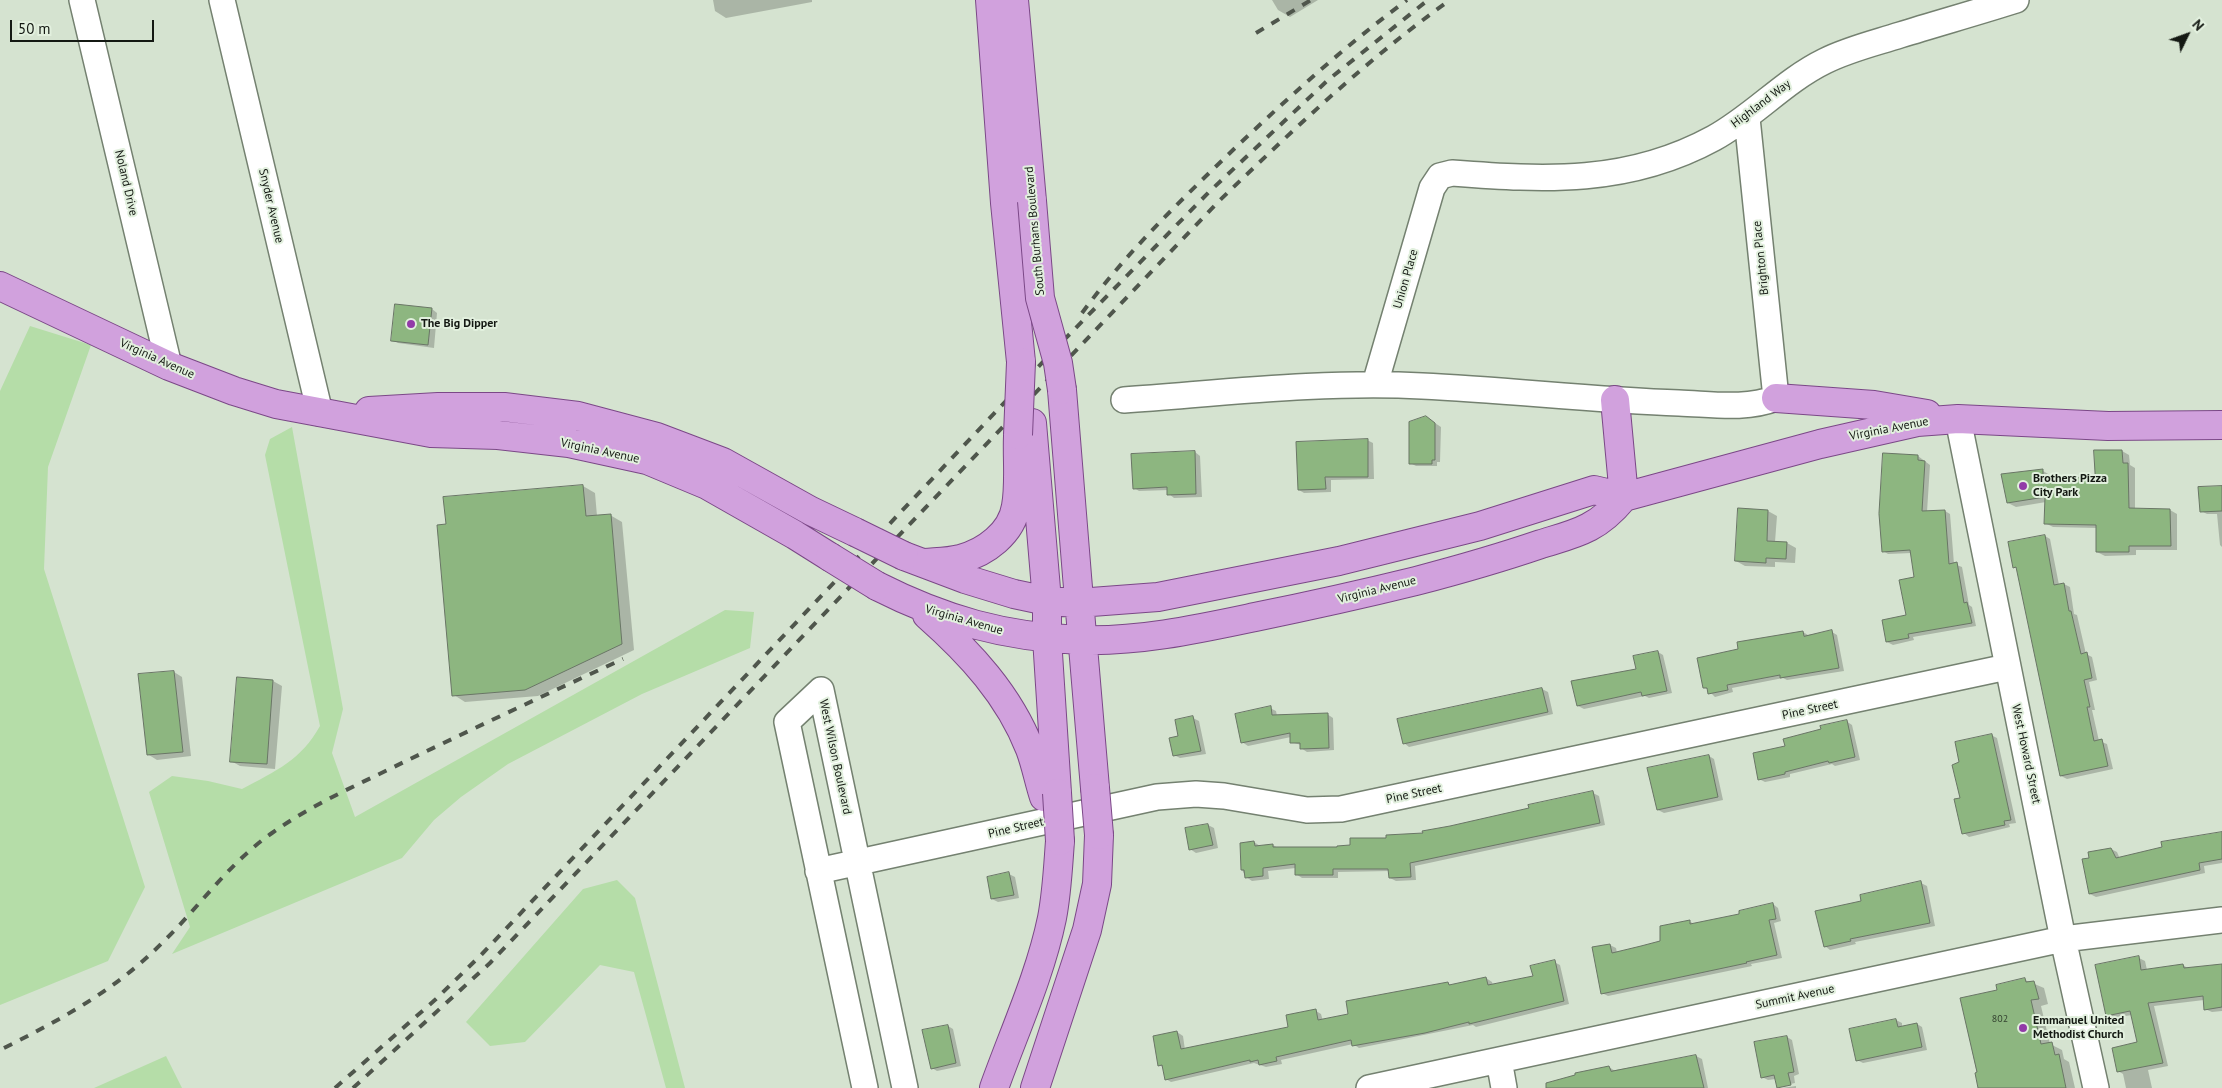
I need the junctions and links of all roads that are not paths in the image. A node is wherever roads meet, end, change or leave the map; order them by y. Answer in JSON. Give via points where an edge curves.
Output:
{"nodes":[{"id":1,"x":82,"y":0,"type":"edge"},
{"id":2,"x":222,"y":0,"type":"edge"},
{"id":3,"x":990,"y":0,"type":"edge"},
{"id":4,"x":1014,"y":0,"type":"edge"},
{"id":5,"x":2016,"y":0,"type":"edge"},
{"id":6,"x":1747,"y":118,"type":"junction"},
{"id":7,"x":1440,"y":176,"type":"joint"},
{"id":8,"x":0,"y":286,"type":"edge"},
{"id":9,"x":169,"y":366,"type":"junction"},
{"id":10,"x":1375,"y":384,"type":"junction"},
{"id":11,"x":1776,"y":398,"type":"junction"},
{"id":12,"x":1124,"y":400,"type":"dead end"},
{"id":13,"x":1615,"y":400,"type":"junction"},
{"id":14,"x":320,"y":413,"type":"junction"},
{"id":15,"x":1958,"y":419,"type":"junction"},
{"id":16,"x":2222,"y":425,"type":"edge"},
{"id":17,"x":1025,"y":429,"type":"junction"},
{"id":18,"x":1624,"y":496,"type":"junction"},
{"id":19,"x":913,"y":560,"type":"junction"},
{"id":20,"x":1047,"y":601,"type":"junction"},
{"id":21,"x":1078,"y":603,"type":"junction"},
{"id":22,"x":917,"y":606,"type":"junction"},
{"id":23,"x":1047,"y":638,"type":"junction"},
{"id":24,"x":1083,"y":640,"type":"junction"},
{"id":25,"x":2007,"y":667,"type":"junction"},
{"id":26,"x":1050,"y":795,"type":"junction"},
{"id":27,"x":857,"y":864,"type":"junction"},
{"id":28,"x":818,"y":871,"type":"junction"},
{"id":29,"x":2222,"y":920,"type":"edge"},
{"id":30,"x":2063,"y":939,"type":"junction"},
{"id":31,"x":1498,"y":1060,"type":"junction"},
{"id":32,"x":865,"y":1088,"type":"edge"},
{"id":33,"x":905,"y":1088,"type":"edge"},
{"id":34,"x":994,"y":1088,"type":"edge"},
{"id":35,"x":1035,"y":1088,"type":"edge"},
{"id":36,"x":1370,"y":1088,"type":"edge"},
{"id":37,"x":1504,"y":1088,"type":"edge"},
{"id":38,"x":2096,"y":1088,"type":"edge"}],
"edges":[{"from":1,"to":9,"type":"street","name":"Noland Drive"},
{"from":2,"to":14,"type":"street","name":"Snyder Avenue"},
{"from":3,"to":17,"type":"main road","bridge":true},
{"from":4,"to":21,"type":"main road","name":"South Burhans Boulevard","bridge":true,"via":[[1040,298],[1058,362],[1062,390]]},
{"from":5,"to":6,"type":"street","name":"Highland Way","via":[[1826,60],[1797,76]]},
{"from":6,"to":7,"type":"street","name":"Highland Way","via":[[1681,153],[1630,170],[1563,179],[1452,173]]},
{"from":6,"to":11,"type":"street","name":"Brighton Place"},
{"from":7,"to":10,"type":"street","name":"Union Place","via":[[1432,188]]},
{"from":8,"to":9,"type":"main road","name":"Virginia Avenue"},
{"from":9,"to":14,"type":"main road","name":"Virginia Avenue","via":[[243,394]]},
{"from":10,"to":12,"type":"street"},
{"from":10,"to":13,"type":"street"},
{"from":11,"to":13,"type":"street","via":[[1750,405]]},
{"from":11,"to":15,"type":"main road","via":[[1874,405]]},
{"from":13,"to":18,"type":"main road"},
{"from":14,"to":19,"type":"main road","name":"Virginia Avenue","bridge":true,"via":[[504,407],[578,416],[657,437],[723,462]]},
{"from":14,"to":22,"type":"main road","name":"Virginia Avenue","bridge":true,"via":[[431,433],[498,435],[569,443],[647,460],[707,485],[877,586]]},
{"from":15,"to":16,"type":"main road","name":"Virginia Avenue","via":[[2108,426]]},
{"from":15,"to":18,"type":"main road","name":"Virginia Avenue","via":[[1917,422],[1870,432]]},
{"from":15,"to":25,"type":"street","name":"West Howard Street"},
{"from":17,"to":19,"type":"main road","via":[[1016,506],[1012,522],[1003,535],[988,547],[961,559]]},
{"from":17,"to":20,"type":"main road"},
{"from":18,"to":21,"type":"main road","name":"Virginia Avenue","via":[[1594,490],[1480,526],[1339,561],[1158,597]]},
{"from":18,"to":24,"type":"main road","name":"Virginia Avenue","via":[[1613,511],[1590,527],[1487,562],[1346,598],[1224,624],[1149,637]]},
{"from":19,"to":20,"type":"main road","name":"Virginia Avenue","via":[[1014,594]]},
{"from":20,"to":21,"type":"main road","name":"Virginia Avenue"},
{"from":20,"to":23,"type":"main road"},
{"from":21,"to":24,"type":"main road","name":"South Burhans Boulevard"},
{"from":22,"to":23,"type":"main road","name":"Virginia Avenue","via":[[1003,632]]},
{"from":22,"to":26,"type":"main road","via":[[956,641],[990,679],[1013,712]]},
{"from":23,"to":24,"type":"main road","name":"Virginia Avenue"},
{"from":23,"to":26,"type":"main road"},
{"from":24,"to":35,"type":"main road","bridge":true,"via":[[1098,835],[1097,884],[1086,930]]},
{"from":25,"to":27,"type":"street","name":"Pine Street","via":[[1341,809],[1307,810],[1196,794],[1158,797]]},
{"from":25,"to":30,"type":"street","name":"West Howard Street"},
{"from":26,"to":34,"type":"main road","via":[[1058,881],[1052,919]]},
{"from":27,"to":28,"type":"street","name":"Pine Street"},
{"from":27,"to":28,"type":"street","name":"West Wilson Boulevard","via":[[820,690],[786,722]]},
{"from":27,"to":33,"type":"street","name":"West Wilson Boulevard"},
{"from":28,"to":32,"type":"street","name":"West Wilson Boulevard"},
{"from":29,"to":30,"type":"street","name":"Summit Avenue"},
{"from":30,"to":31,"type":"street","name":"Summit Avenue"},
{"from":30,"to":38,"type":"street","name":"West Howard Street"},
{"from":31,"to":36,"type":"street","name":"Summit Avenue"},
{"from":31,"to":37,"type":"street"}]}
